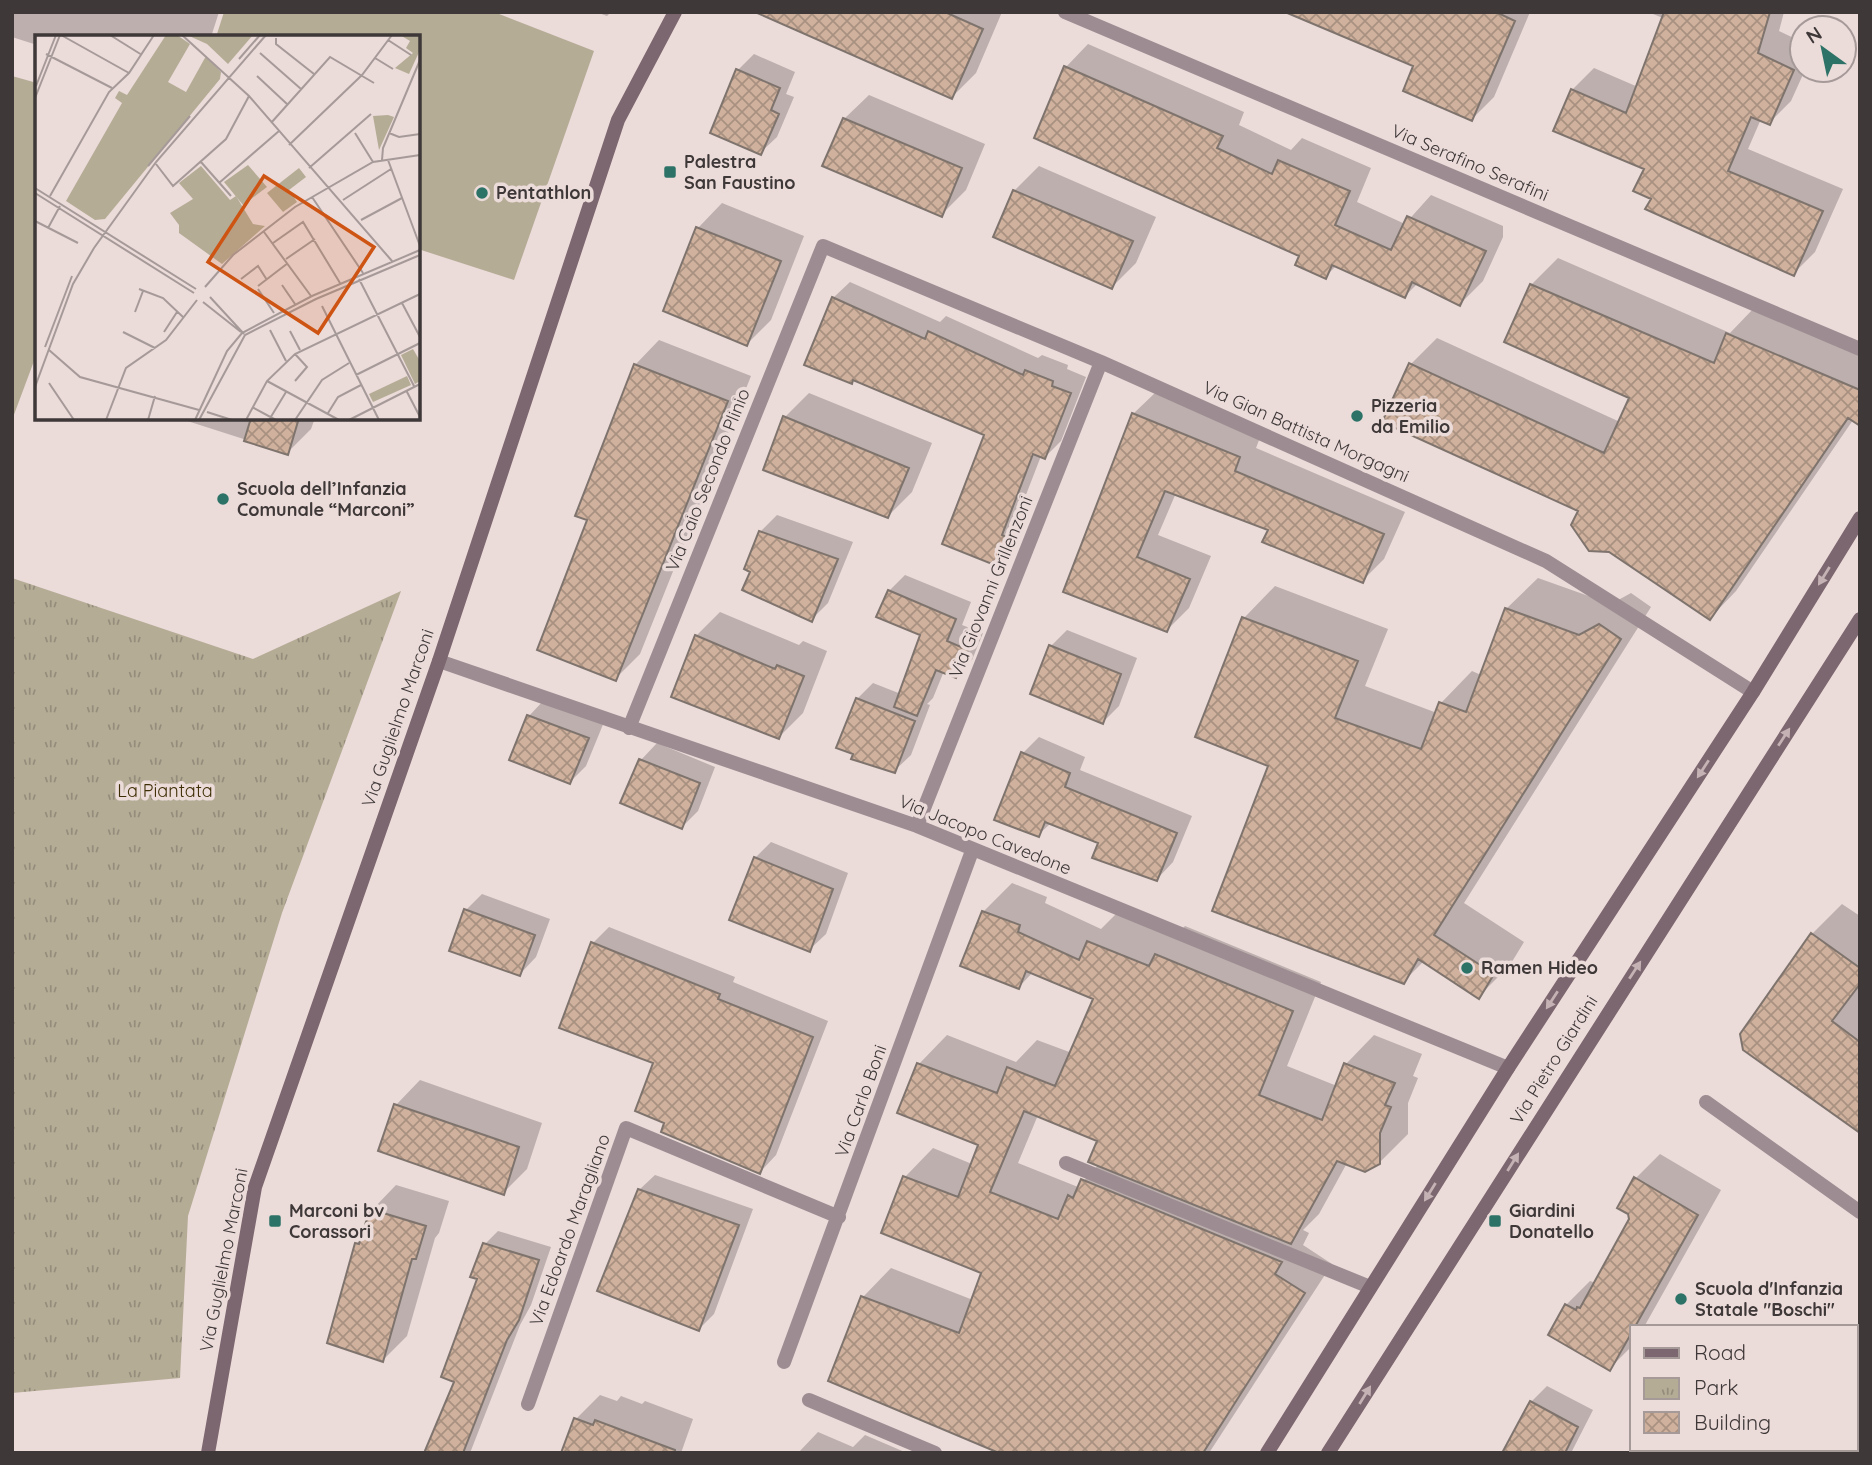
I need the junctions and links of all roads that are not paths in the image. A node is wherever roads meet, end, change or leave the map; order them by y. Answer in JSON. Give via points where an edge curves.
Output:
{"nodes":[{"id":1,"x":675,"y":12,"type":"edge"},
{"id":2,"x":1065,"y":12,"type":"edge"},
{"id":3,"x":823,"y":247,"type":"joint"},
{"id":4,"x":1860,"y":349,"type":"edge"},
{"id":5,"x":1101,"y":362,"type":"junction"},
{"id":6,"x":1860,"y":518,"type":"edge"},
{"id":7,"x":1860,"y":619,"type":"edge"},
{"id":8,"x":439,"y":661,"type":"junction"},
{"id":9,"x":1753,"y":692,"type":"junction"},
{"id":10,"x":629,"y":728,"type":"junction"},
{"id":11,"x":917,"y":826,"type":"junction"},
{"id":12,"x":972,"y":851,"type":"junction"},
{"id":13,"x":1508,"y":1068,"type":"junction"},
{"id":14,"x":1706,"y":1102,"type":"dead end"},
{"id":15,"x":1066,"y":1163,"type":"dead end"},
{"id":16,"x":1860,"y":1212,"type":"edge"},
{"id":17,"x":839,"y":1217,"type":"junction"},
{"id":18,"x":1370,"y":1287,"type":"junction"},
{"id":19,"x":784,"y":1362,"type":"dead end"},
{"id":20,"x":809,"y":1400,"type":"dead end"},
{"id":21,"x":528,"y":1404,"type":"dead end"},
{"id":22,"x":208,"y":1453,"type":"edge"},
{"id":23,"x":934,"y":1453,"type":"edge"},
{"id":24,"x":1267,"y":1453,"type":"edge"},
{"id":25,"x":1328,"y":1453,"type":"edge"}],
"edges":[{"from":1,"to":8,"type":"street","name":"Via Guglielmo Marconi","via":[[618,120]]},
{"from":2,"to":4,"type":"street","name":"Via Serafino Serafini"},
{"from":3,"to":5,"type":"street","name":"Via Gian Battista Morgagni"},
{"from":3,"to":10,"type":"street","name":"Via Caio Secondo Plinio"},
{"from":5,"to":9,"type":"street","name":"Via Gian Battista Morgagni","via":[[1546,561]]},
{"from":5,"to":11,"type":"street","name":"Via Giovanni Grillenzoni"},
{"from":6,"to":9,"type":"street","name":"Via Pietro Giardini","one_way":true},
{"from":25,"to":7,"type":"street","name":"Via Pietro Giardini","one_way":true},
{"from":8,"to":10,"type":"street","name":"Via Jacopo Cavedone"},
{"from":8,"to":22,"type":"street","name":"Via Guglielmo Marconi","via":[[255,1187]]},
{"from":9,"to":13,"type":"street","name":"Via Pietro Giardini","one_way":true},
{"from":10,"to":11,"type":"street","name":"Via Jacopo Cavedone"},
{"from":11,"to":12,"type":"street","name":"Via Jacopo Cavedone"},
{"from":12,"to":13,"type":"street","name":"Via Jacopo Cavedone"},
{"from":12,"to":17,"type":"street","name":"Via Carlo Boni"},
{"from":13,"to":18,"type":"street","name":"Via Pietro Giardini","one_way":true},
{"from":14,"to":16,"type":"street"},
{"from":15,"to":18,"type":"street"},
{"from":17,"to":19,"type":"street","name":"Via Carlo Boni"},
{"from":17,"to":21,"type":"street","name":"Via Edoardo Maragliano","via":[[626,1128]]},
{"from":18,"to":24,"type":"street","name":"Via Pietro Giardini"},
{"from":20,"to":23,"type":"street"}]}
